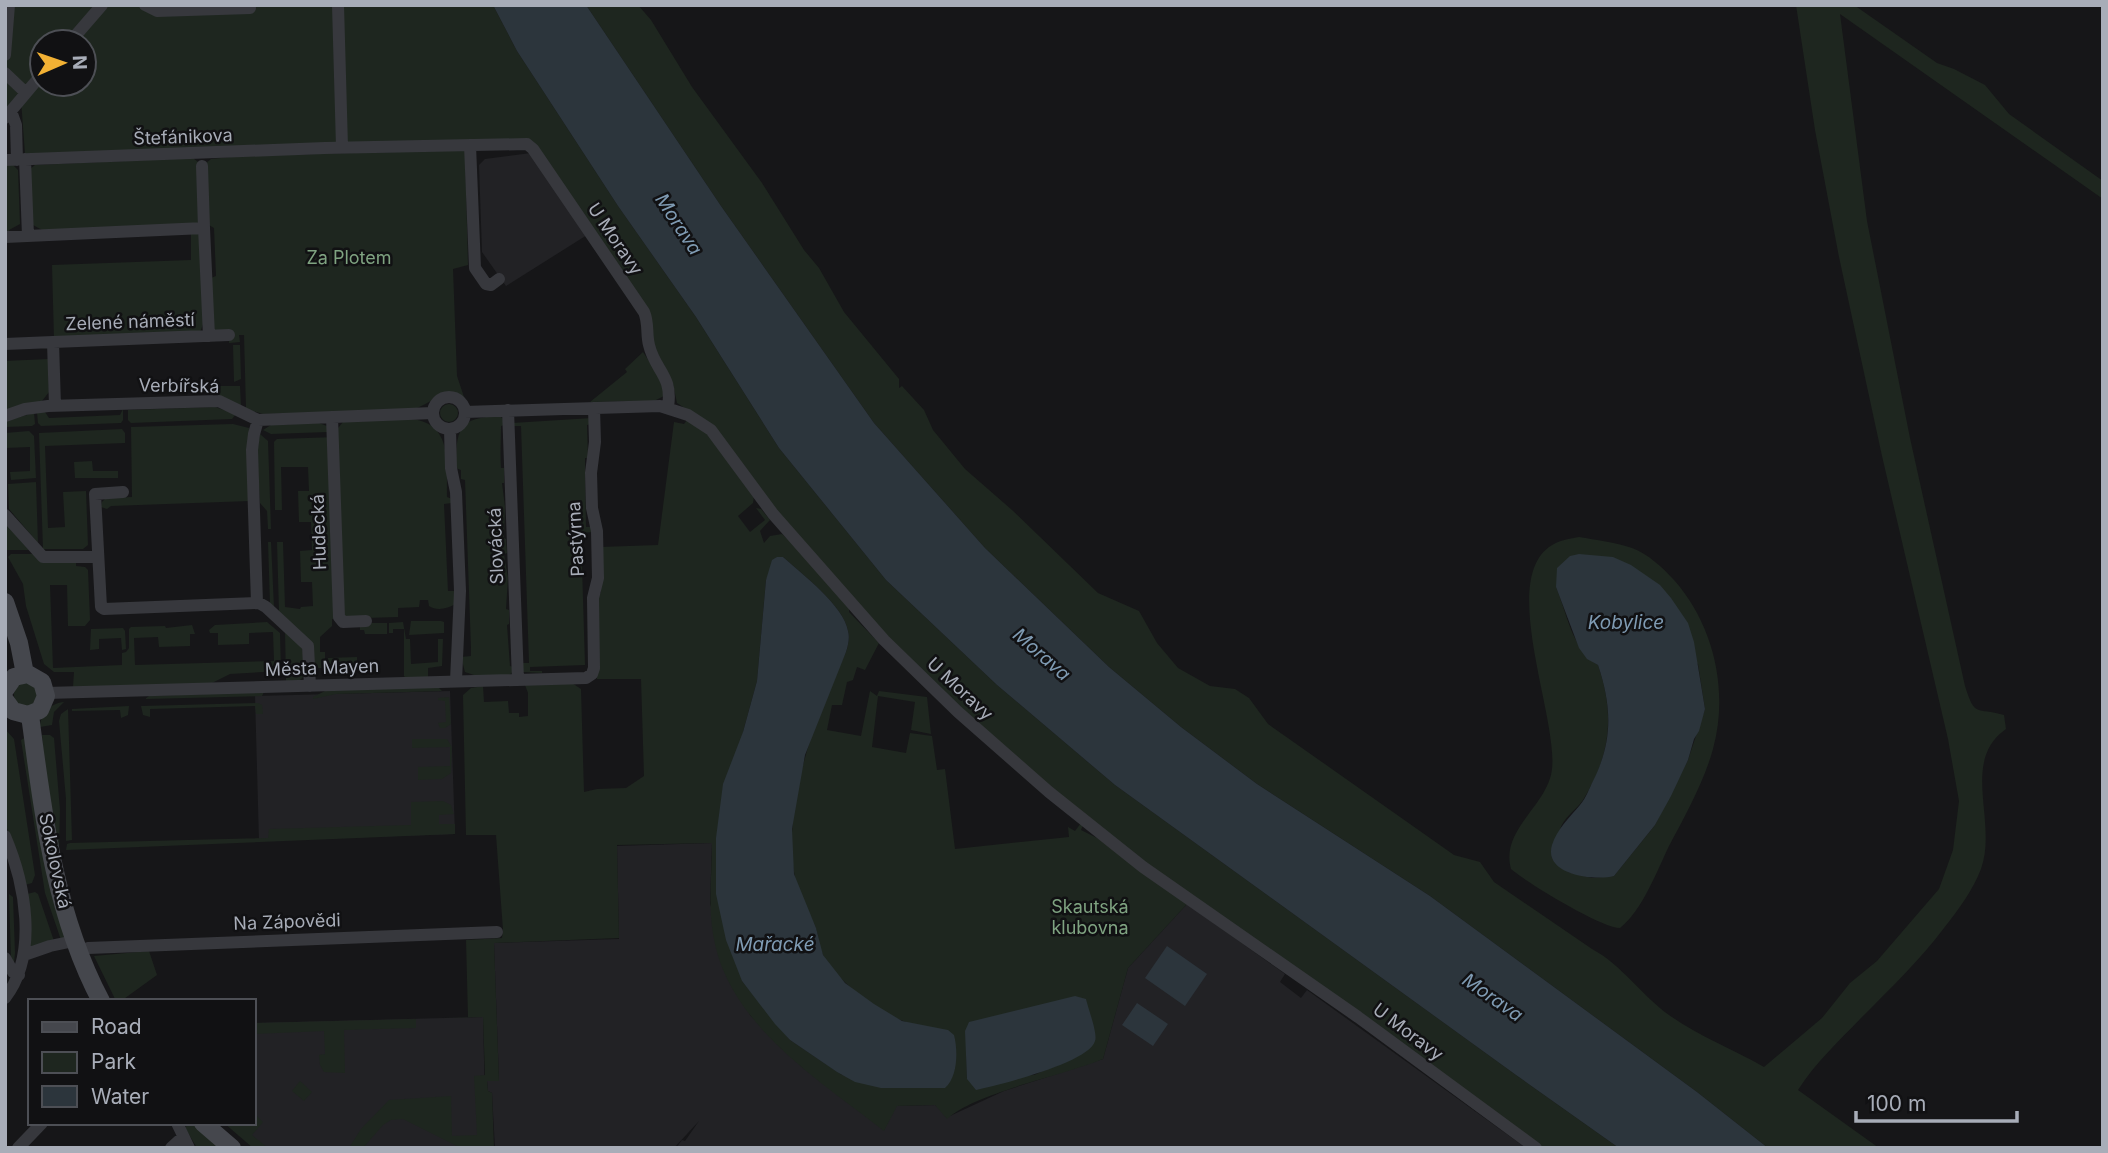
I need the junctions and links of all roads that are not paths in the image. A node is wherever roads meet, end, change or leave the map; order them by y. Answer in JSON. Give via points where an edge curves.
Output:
{"nodes":[{"id":1,"x":9,"y":5,"type":"edge"},
{"id":2,"x":102,"y":5,"type":"edge"},
{"id":3,"x":145,"y":5,"type":"edge"},
{"id":4,"x":338,"y":5,"type":"edge"},
{"id":5,"x":250,"y":8,"type":"dead end"},
{"id":6,"x":82,"y":28,"type":"edge"},
{"id":7,"x":5,"y":55,"type":"edge"},
{"id":8,"x":5,"y":73,"type":"edge"},
{"id":9,"x":28,"y":91,"type":"edge"},
{"id":10,"x":26,"y":93,"type":"junction"},
{"id":11,"x":8,"y":114,"type":"edge"},
{"id":12,"x":470,"y":145,"type":"junction"},
{"id":13,"x":505,"y":145,"type":"joint"},
{"id":14,"x":342,"y":147,"type":"junction"},
{"id":15,"x":16,"y":160,"type":"edge"},
{"id":16,"x":202,"y":166,"type":"dead end"},
{"id":17,"x":204,"y":229,"type":"junction"},
{"id":18,"x":27,"y":236,"type":"junction"},
{"id":19,"x":5,"y":237,"type":"edge"},
{"id":20,"x":499,"y":279,"type":"dead end"},
{"id":21,"x":208,"y":319,"type":"joint"},
{"id":22,"x":229,"y":335,"type":"dead end"},
{"id":23,"x":209,"y":336,"type":"junction"},
{"id":24,"x":52,"y":342,"type":"junction"},
{"id":25,"x":5,"y":344,"type":"edge"},
{"id":26,"x":55,"y":406,"type":"junction"},
{"id":27,"x":668,"y":407,"type":"junction"},
{"id":28,"x":594,"y":408,"type":"junction"},
{"id":29,"x":508,"y":410,"type":"junction"},
{"id":30,"x":465,"y":412,"type":"junction"},
{"id":31,"x":433,"y":413,"type":"junction"},
{"id":32,"x":5,"y":416,"type":"edge"},
{"id":33,"x":332,"y":417,"type":"junction"},
{"id":34,"x":258,"y":420,"type":"junction"},
{"id":35,"x":450,"y":429,"type":"junction"},
{"id":36,"x":123,"y":492,"type":"dead end"},
{"id":37,"x":5,"y":515,"type":"edge"},
{"id":38,"x":97,"y":557,"type":"junction"},
{"id":39,"x":5,"y":602,"type":"edge"},
{"id":40,"x":257,"y":603,"type":"junction"},
{"id":41,"x":366,"y":621,"type":"dead end"},
{"id":42,"x":594,"y":668,"type":"joint"},
{"id":43,"x":25,"y":674,"type":"junction"},
{"id":44,"x":518,"y":680,"type":"junction"},
{"id":45,"x":456,"y":681,"type":"junction"},
{"id":46,"x":310,"y":686,"type":"junction"},
{"id":47,"x":5,"y":690,"type":"edge"},
{"id":48,"x":46,"y":693,"type":"junction"},
{"id":49,"x":5,"y":702,"type":"edge"},
{"id":50,"x":30,"y":715,"type":"junction"},
{"id":51,"x":5,"y":836,"type":"edge"},
{"id":52,"x":497,"y":932,"type":"dead end"},
{"id":53,"x":76,"y":946,"type":"junction"},
{"id":54,"x":24,"y":955,"type":"junction"},
{"id":55,"x":5,"y":958,"type":"edge"},
{"id":56,"x":19,"y":975,"type":"junction"},
{"id":57,"x":5,"y":998,"type":"edge"},
{"id":58,"x":101,"y":999,"type":"edge"},
{"id":59,"x":40,"y":1125,"type":"edge"},
{"id":60,"x":177,"y":1125,"type":"edge"},
{"id":61,"x":204,"y":1125,"type":"edge"},
{"id":62,"x":180,"y":1144,"type":"edge"},
{"id":63,"x":18,"y":1148,"type":"edge"},
{"id":64,"x":232,"y":1148,"type":"edge"},
{"id":65,"x":1536,"y":1148,"type":"edge"}],
"edges":[{"from":1,"to":7,"type":"street"},
{"from":2,"to":6,"type":"street"},
{"from":3,"to":5,"type":"street","via":[[156,11]]},
{"from":4,"to":14,"type":"street"},
{"from":8,"to":10,"type":"street"},
{"from":9,"to":10,"type":"street"},
{"from":10,"to":11,"type":"street"},
{"from":11,"to":15,"type":"street","via":[[16,125]]},
{"from":12,"to":13,"type":"street","name":"Štefánikova"},
{"from":12,"to":14,"type":"street","name":"Štefánikova"},
{"from":12,"to":20,"type":"street","via":[[475,268],[486,284]]},
{"from":13,"to":27,"type":"street","name":"U Moravy","via":[[525,144],[533,149],[644,312],[649,348],[669,386]]},
{"from":14,"to":15,"type":"street","name":"Štefánikova"},
{"from":15,"to":18,"type":"street"},
{"from":16,"to":17,"type":"street","name":"Štefánikova"},
{"from":17,"to":18,"type":"street"},
{"from":17,"to":21,"type":"street","name":"Štefánikova"},
{"from":18,"to":19,"type":"street"},
{"from":21,"to":23,"type":"street","name":"Zelené náměstí"},
{"from":22,"to":23,"type":"street","name":"Zelené náměstí"},
{"from":23,"to":24,"type":"street","name":"Zelené náměstí"},
{"from":24,"to":25,"type":"street","name":"Zelené náměstí"},
{"from":24,"to":26,"type":"street","name":"Zelené náměstí"},
{"from":26,"to":32,"type":"street","name":"Verbířská"},
{"from":26,"to":34,"type":"street","name":"Verbířská","via":[[219,401]]},
{"from":27,"to":28,"type":"street"},
{"from":27,"to":65,"type":"street","name":"U Moravy","via":[[711,430],[773,514],[847,601],[939,695],[1029,776],[1143,867]]},
{"from":28,"to":29,"type":"street"},
{"from":28,"to":42,"type":"street","name":"Pastýrna","via":[[591,471],[598,578],[593,598]]},
{"from":29,"to":30,"type":"street"},
{"from":29,"to":44,"type":"street","name":"Slovácká"},
{"from":30,"to":31,"type":"street","via":[[460,401],[448,397],[437,402]]},
{"from":30,"to":35,"type":"street","via":[[462,422]]},
{"from":31,"to":33,"type":"street","name":"Verbířská"},
{"from":31,"to":35,"type":"street","via":[[438,424]]},
{"from":33,"to":34,"type":"street","name":"Verbířská"},
{"from":33,"to":41,"type":"street","name":"Hudecká","via":[[339,617],[343,622]]},
{"from":34,"to":40,"type":"street","via":[[252,450]]},
{"from":35,"to":45,"type":"street","via":[[460,591]]},
{"from":36,"to":38,"type":"street","via":[[95,494]]},
{"from":37,"to":38,"type":"street","via":[[43,557]]},
{"from":38,"to":40,"type":"street","via":[[99,603],[104,609]]},
{"from":39,"to":43,"type":"main road"},
{"from":40,"to":46,"type":"street","via":[[308,646]]},
{"from":42,"to":44,"type":"street","name":"Města Mayen","via":[[583,678]]},
{"from":43,"to":47,"type":"main road","via":[[12,679]]},
{"from":43,"to":48,"type":"main road","via":[[38,678]]},
{"from":44,"to":45,"type":"street","name":"Města Mayen"},
{"from":45,"to":46,"type":"street","name":"Města Mayen"},
{"from":46,"to":48,"type":"street","name":"Města Mayen"},
{"from":48,"to":50,"type":"main road","via":[[42,708]]},
{"from":49,"to":50,"type":"main road","via":[[15,713]]},
{"from":50,"to":53,"type":"main road","name":"Sokolovská","via":[[55,874]]},
{"from":51,"to":54,"type":"street","via":[[21,889]]},
{"from":52,"to":53,"type":"street","name":"Na Zápovědi"},
{"from":53,"to":54,"type":"street","name":"Na Zápovědi","via":[[50,946]]},
{"from":53,"to":58,"type":"main road","name":"Sokolovská"},
{"from":54,"to":56,"type":"street"},
{"from":55,"to":56,"type":"street"},
{"from":56,"to":57,"type":"street"},
{"from":59,"to":63,"type":"street"},
{"from":60,"to":62,"type":"street"},
{"from":61,"to":64,"type":"main road"}]}
